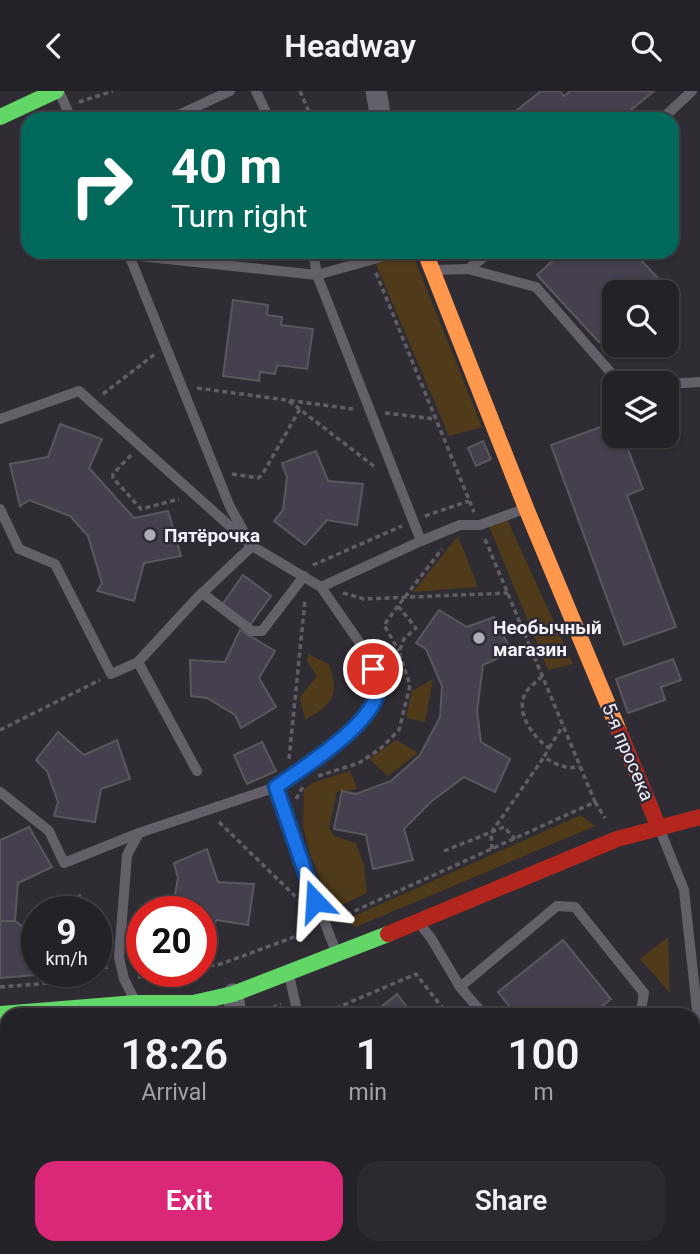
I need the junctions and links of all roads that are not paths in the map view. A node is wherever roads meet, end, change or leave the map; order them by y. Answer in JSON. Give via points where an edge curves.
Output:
{"nodes":[{"id":1,"x":58,"y":91,"type":"edge"},
{"id":2,"x":230,"y":91,"type":"edge"},
{"id":3,"x":256,"y":91,"type":"edge"},
{"id":4,"x":376,"y":91,"type":"edge"},
{"id":5,"x":692,"y":91,"type":"edge"},
{"id":6,"x":68,"y":112,"type":"edge"},
{"id":7,"x":185,"y":112,"type":"edge"},
{"id":8,"x":266,"y":112,"type":"edge"},
{"id":9,"x":380,"y":112,"type":"edge"},
{"id":10,"x":670,"y":112,"type":"edge"},
{"id":11,"x":0,"y":117,"type":"edge"},
{"id":12,"x":130,"y":259,"type":"edge"},
{"id":13,"x":173,"y":259,"type":"edge"},
{"id":14,"x":314,"y":259,"type":"edge"},
{"id":15,"x":374,"y":259,"type":"edge"},
{"id":16,"x":428,"y":259,"type":"edge"},
{"id":17,"x":482,"y":259,"type":"edge"},
{"id":18,"x":468,"y":269,"type":"junction"},
{"id":19,"x":432,"y":270,"type":"junction"},
{"id":20,"x":317,"y":275,"type":"junction"},
{"id":21,"x":610,"y":371,"type":"edge"},
{"id":22,"x":700,"y":382,"type":"edge"},
{"id":23,"x":679,"y":383,"type":"edge"},
{"id":24,"x":0,"y":419,"type":"edge"},
{"id":25,"x":526,"y":508,"type":"junction"},
{"id":26,"x":0,"y":509,"type":"edge"},
{"id":27,"x":421,"y":541,"type":"junction"},
{"id":28,"x":253,"y":546,"type":"junction"},
{"id":29,"x":303,"y":576,"type":"junction"},
{"id":30,"x":321,"y":587,"type":"junction"},
{"id":31,"x":202,"y":593,"type":"junction"},
{"id":32,"x":138,"y":662,"type":"junction"},
{"id":33,"x":197,"y":771,"type":"dead end"},
{"id":34,"x":276,"y":787,"type":"junction"},
{"id":35,"x":0,"y":792,"type":"edge"},
{"id":36,"x":700,"y":817,"type":"edge"},
{"id":37,"x":659,"y":828,"type":"junction"},
{"id":38,"x":139,"y":833,"type":"junction"},
{"id":39,"x":417,"y":922,"type":"junction"},
{"id":40,"x":337,"y":954,"type":"junction"},
{"id":41,"x":289,"y":973,"type":"junction"},
{"id":42,"x":460,"y":987,"type":"junction"},
{"id":43,"x":136,"y":1003,"type":"junction"},
{"id":44,"x":234,"y":1005,"type":"edge"},
{"id":45,"x":74,"y":1008,"type":"edge"},
{"id":46,"x":296,"y":1008,"type":"edge"},
{"id":47,"x":478,"y":1008,"type":"edge"},
{"id":48,"x":641,"y":1008,"type":"edge"},
{"id":49,"x":697,"y":1008,"type":"edge"}],
"edges":[{"from":1,"to":6,"type":"lane"},
{"from":1,"to":11,"type":"street"},
{"from":2,"to":7,"type":"lane"},
{"from":3,"to":8,"type":"lane"},
{"from":4,"to":9,"type":"street"},
{"from":5,"to":10,"type":"lane"},
{"from":12,"to":28,"type":"lane","via":[[230,506]]},
{"from":13,"to":20,"type":"lane"},
{"from":14,"to":20,"type":"lane"},
{"from":15,"to":20,"type":"lane"},
{"from":16,"to":19,"type":"street","name":"5-я просека"},
{"from":17,"to":18,"type":"lane"},
{"from":18,"to":19,"type":"lane"},
{"from":18,"to":21,"type":"lane","via":[[536,287]]},
{"from":19,"to":25,"type":"street","name":"5-я просека"},
{"from":20,"to":27,"type":"lane"},
{"from":22,"to":23,"type":"lane"},
{"from":24,"to":28,"type":"lane","via":[[79,391]]},
{"from":25,"to":27,"type":"lane","via":[[480,525],[460,525]]},
{"from":25,"to":37,"type":"street","name":"5-я просека"},
{"from":26,"to":32,"type":"lane","via":[[19,549],[55,564],[111,674]]},
{"from":27,"to":30,"type":"lane"},
{"from":28,"to":29,"type":"lane"},
{"from":28,"to":31,"type":"lane"},
{"from":29,"to":30,"type":"lane"},
{"from":29,"to":31,"type":"lane","via":[[258,632]]},
{"from":30,"to":34,"type":"lane","via":[[366,652],[379,685],[374,704],[358,726]]},
{"from":31,"to":32,"type":"lane"},
{"from":32,"to":33,"type":"lane"},
{"from":34,"to":38,"type":"lane"},
{"from":34,"to":40,"type":"lane"},
{"from":35,"to":38,"type":"lane","via":[[49,831],[64,863]]},
{"from":36,"to":37,"type":"street"},
{"from":37,"to":39,"type":"street","name":"5-я просека","via":[[617,839]]},
{"from":37,"to":49,"type":"lane","via":[[684,890]]},
{"from":38,"to":43,"type":"lane","via":[[127,855],[119,957]]},
{"from":39,"to":40,"type":"street","name":"5-я просека"},
{"from":39,"to":42,"type":"lane"},
{"from":40,"to":41,"type":"street","name":"5-я просека"},
{"from":41,"to":44,"type":"street","name":"5-я просека"},
{"from":41,"to":46,"type":"lane"},
{"from":42,"to":47,"type":"lane"},
{"from":42,"to":48,"type":"lane","via":[[557,906],[575,908],[644,993]]},
{"from":43,"to":44,"type":"street","name":"5-я просека"},
{"from":43,"to":45,"type":"street","name":"5-я просека"}]}
